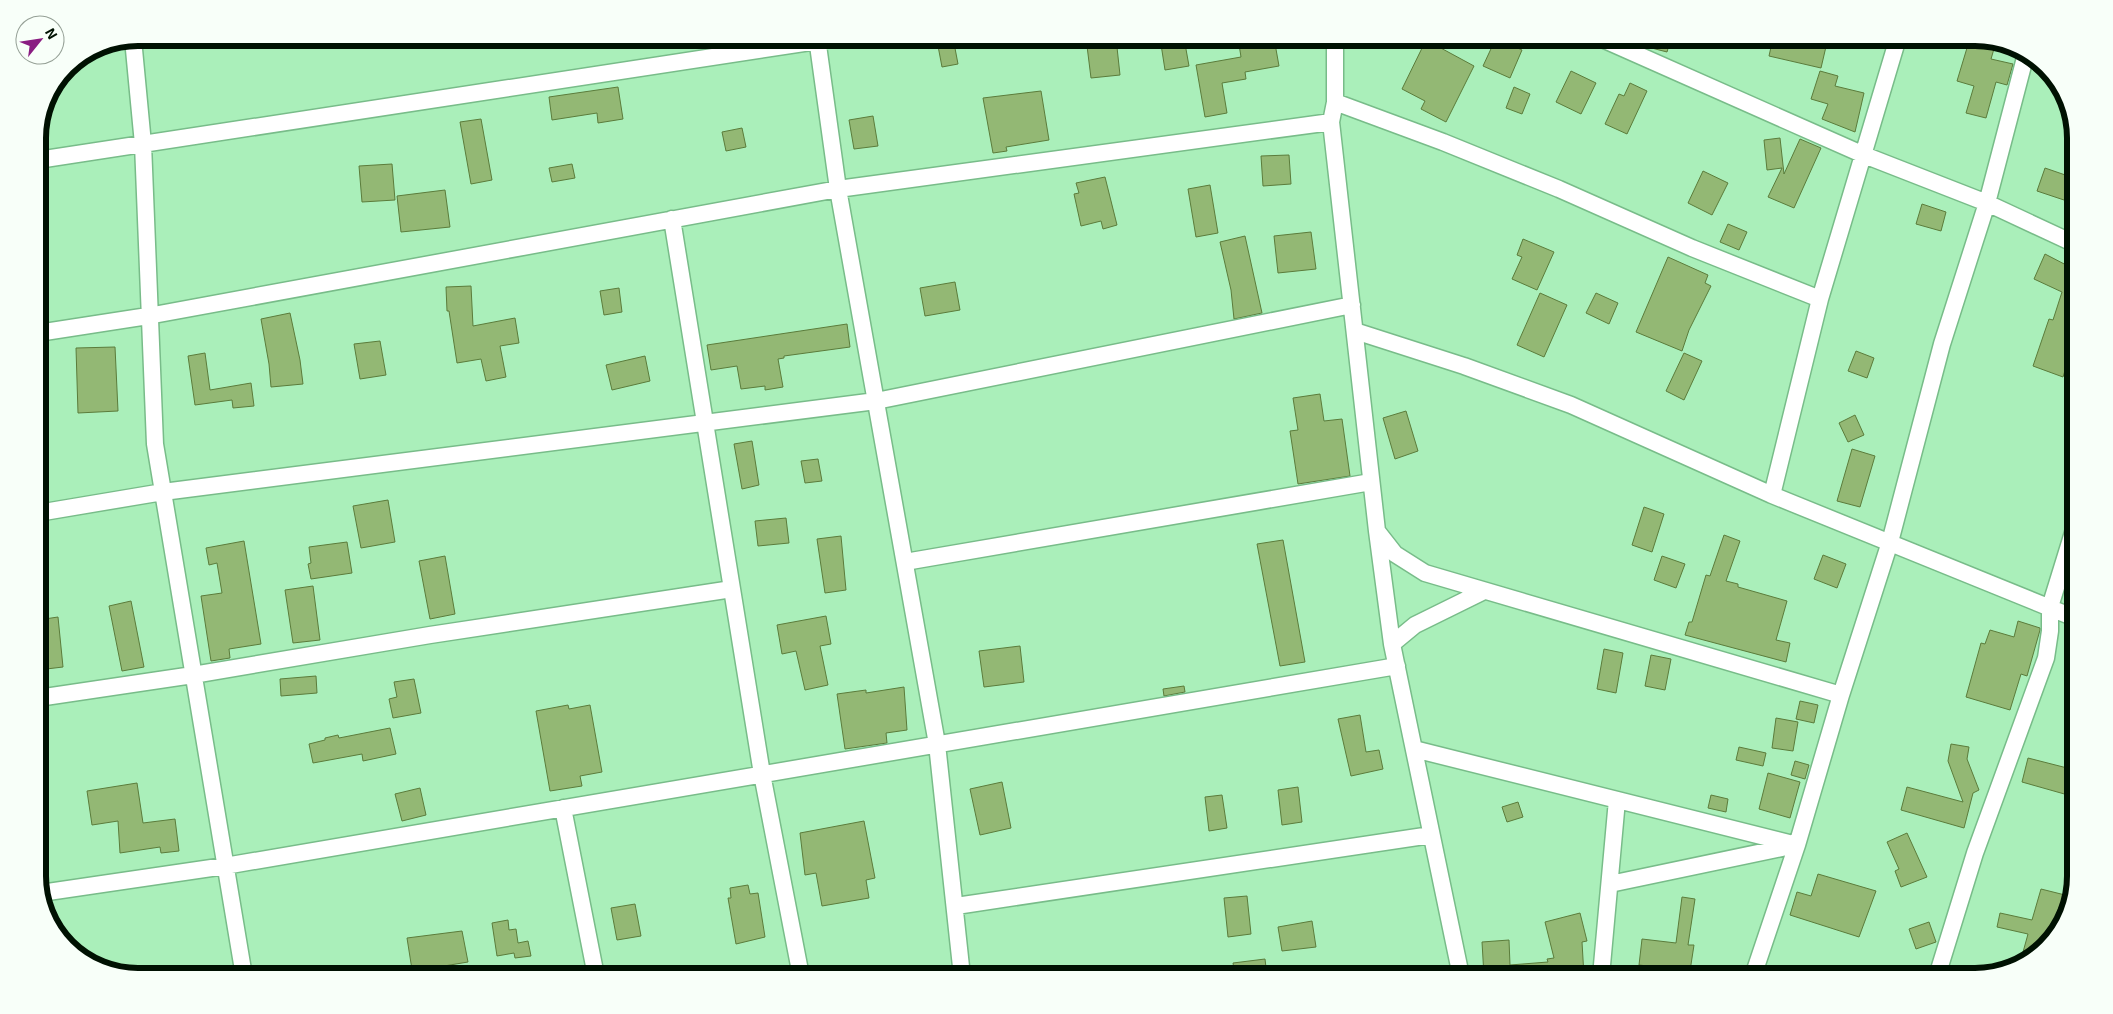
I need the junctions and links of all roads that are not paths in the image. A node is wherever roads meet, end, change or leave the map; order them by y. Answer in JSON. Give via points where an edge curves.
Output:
{"nodes":[{"id":1,"x":134,"y":46,"type":"edge"},
{"id":2,"x":772,"y":46,"type":"edge"},
{"id":3,"x":818,"y":46,"type":"edge"},
{"id":4,"x":1335,"y":46,"type":"edge"},
{"id":5,"x":1618,"y":46,"type":"edge"},
{"id":6,"x":1896,"y":46,"type":"edge"},
{"id":7,"x":2024,"y":61,"type":"edge"},
{"id":8,"x":1335,"y":102,"type":"junction"},
{"id":9,"x":1331,"y":122,"type":"junction"},
{"id":10,"x":143,"y":144,"type":"junction"},
{"id":11,"x":1864,"y":154,"type":"junction"},
{"id":12,"x":46,"y":159,"type":"edge"},
{"id":13,"x":838,"y":189,"type":"junction"},
{"id":14,"x":1987,"y":202,"type":"junction"},
{"id":15,"x":672,"y":220,"type":"junction"},
{"id":16,"x":2067,"y":240,"type":"edge"},
{"id":17,"x":1820,"y":299,"type":"junction"},
{"id":18,"x":1352,"y":305,"type":"junction"},
{"id":19,"x":148,"y":316,"type":"junction"},
{"id":20,"x":1355,"y":331,"type":"junction"},
{"id":21,"x":46,"y":332,"type":"edge"},
{"id":22,"x":876,"y":401,"type":"junction"},
{"id":23,"x":706,"y":424,"type":"junction"},
{"id":24,"x":1371,"y":482,"type":"junction"},
{"id":25,"x":163,"y":492,"type":"junction"},
{"id":26,"x":1772,"y":494,"type":"junction"},
{"id":27,"x":46,"y":512,"type":"edge"},
{"id":28,"x":1377,"y":531,"type":"junction"},
{"id":29,"x":1890,"y":542,"type":"junction"},
{"id":30,"x":2067,"y":552,"type":"edge"},
{"id":31,"x":905,"y":562,"type":"junction"},
{"id":32,"x":732,"y":589,"type":"junction"},
{"id":33,"x":1484,"y":591,"type":"junction"},
{"id":34,"x":2050,"y":607,"type":"junction"},
{"id":35,"x":2067,"y":614,"type":"edge"},
{"id":36,"x":1392,"y":644,"type":"junction"},
{"id":37,"x":1396,"y":666,"type":"junction"},
{"id":38,"x":193,"y":675,"type":"junction"},
{"id":39,"x":1840,"y":695,"type":"junction"},
{"id":40,"x":46,"y":697,"type":"edge"},
{"id":41,"x":937,"y":744,"type":"junction"},
{"id":42,"x":1414,"y":749,"type":"junction"},
{"id":43,"x":762,"y":774,"type":"junction"},
{"id":44,"x":1618,"y":800,"type":"junction"},
{"id":45,"x":562,"y":808,"type":"junction"},
{"id":46,"x":1431,"y":834,"type":"junction"},
{"id":47,"x":1797,"y":845,"type":"junction"},
{"id":48,"x":225,"y":866,"type":"junction"},
{"id":49,"x":1610,"y":884,"type":"junction"},
{"id":50,"x":48,"y":892,"type":"edge"},
{"id":51,"x":956,"y":906,"type":"junction"},
{"id":52,"x":243,"y":968,"type":"edge"},
{"id":53,"x":591,"y":968,"type":"edge"},
{"id":54,"x":799,"y":968,"type":"edge"},
{"id":55,"x":961,"y":968,"type":"edge"},
{"id":56,"x":1456,"y":968,"type":"edge"},
{"id":57,"x":1602,"y":968,"type":"edge"},
{"id":58,"x":1756,"y":968,"type":"edge"},
{"id":59,"x":1939,"y":968,"type":"edge"}],
"edges":[{"from":1,"to":10,"type":"street"},
{"from":2,"to":10,"type":"street"},
{"from":3,"to":13,"type":"street"},
{"from":4,"to":8,"type":"street"},
{"from":5,"to":11,"type":"street"},
{"from":6,"to":11,"type":"street"},
{"from":7,"to":14,"type":"street"},
{"from":8,"to":9,"type":"street"},
{"from":8,"to":17,"type":"street","via":[[1452,145]]},
{"from":9,"to":13,"type":"street"},
{"from":9,"to":18,"type":"street"},
{"from":10,"to":12,"type":"street"},
{"from":10,"to":19,"type":"street"},
{"from":11,"to":14,"type":"street"},
{"from":11,"to":17,"type":"street"},
{"from":13,"to":15,"type":"street"},
{"from":13,"to":22,"type":"street"},
{"from":14,"to":16,"type":"street"},
{"from":14,"to":29,"type":"street","via":[[1942,344]]},
{"from":15,"to":19,"type":"street"},
{"from":15,"to":23,"type":"street"},
{"from":17,"to":26,"type":"street"},
{"from":18,"to":20,"type":"street"},
{"from":18,"to":22,"type":"street"},
{"from":19,"to":21,"type":"street"},
{"from":19,"to":25,"type":"street","via":[[155,444]]},
{"from":20,"to":24,"type":"street"},
{"from":20,"to":26,"type":"street","via":[[1464,366],[1571,406]]},
{"from":22,"to":23,"type":"street"},
{"from":22,"to":31,"type":"street"},
{"from":23,"to":25,"type":"street"},
{"from":23,"to":32,"type":"street"},
{"from":24,"to":28,"type":"street"},
{"from":24,"to":31,"type":"street"},
{"from":25,"to":27,"type":"street"},
{"from":25,"to":38,"type":"street"},
{"from":26,"to":29,"type":"street"},
{"from":28,"to":33,"type":"street","via":[[1395,554],[1425,573]]},
{"from":28,"to":36,"type":"street"},
{"from":29,"to":34,"type":"street"},
{"from":29,"to":39,"type":"street"},
{"from":30,"to":34,"type":"street"},
{"from":31,"to":41,"type":"street"},
{"from":32,"to":38,"type":"street","via":[[420,636]]},
{"from":32,"to":43,"type":"street"},
{"from":33,"to":36,"type":"street","via":[[1415,626]]},
{"from":33,"to":39,"type":"street"},
{"from":34,"to":35,"type":"street"},
{"from":34,"to":59,"type":"street","via":[[2046,658],[1975,852]]},
{"from":36,"to":37,"type":"street"},
{"from":37,"to":41,"type":"street"},
{"from":37,"to":42,"type":"street"},
{"from":38,"to":40,"type":"street"},
{"from":38,"to":48,"type":"street"},
{"from":39,"to":47,"type":"street"},
{"from":41,"to":43,"type":"street"},
{"from":41,"to":51,"type":"street"},
{"from":42,"to":44,"type":"street"},
{"from":42,"to":46,"type":"street"},
{"from":43,"to":45,"type":"street"},
{"from":43,"to":54,"type":"street"},
{"from":44,"to":47,"type":"street"},
{"from":44,"to":49,"type":"street"},
{"from":45,"to":48,"type":"street"},
{"from":45,"to":53,"type":"street"},
{"from":46,"to":51,"type":"street"},
{"from":46,"to":56,"type":"street"},
{"from":47,"to":49,"type":"street"},
{"from":47,"to":58,"type":"street"},
{"from":48,"to":50,"type":"street"},
{"from":48,"to":52,"type":"street"},
{"from":49,"to":57,"type":"street"},
{"from":51,"to":55,"type":"street"}]}
